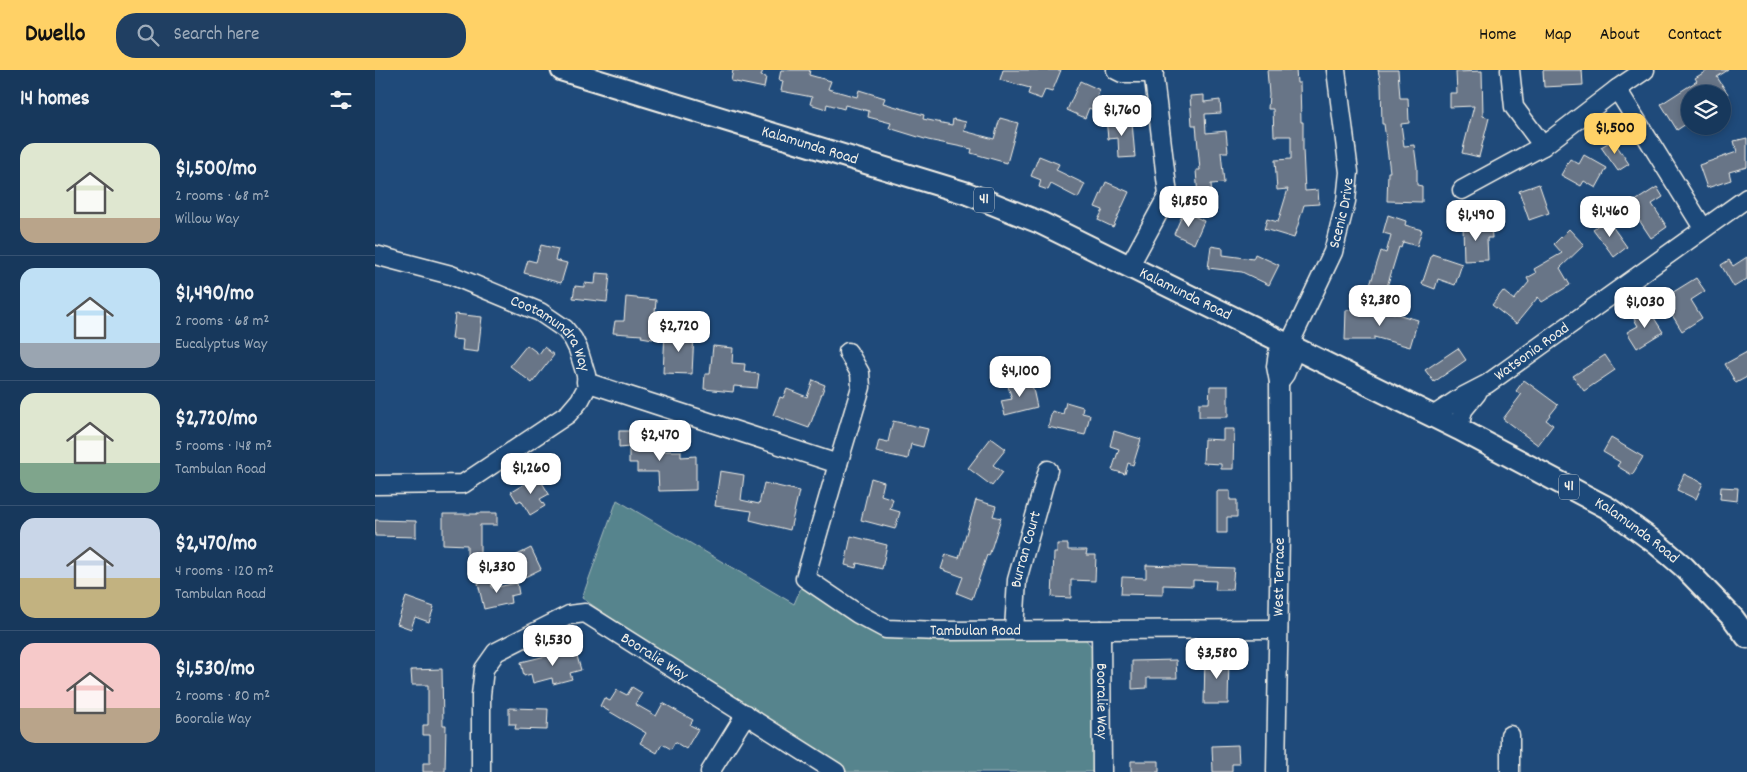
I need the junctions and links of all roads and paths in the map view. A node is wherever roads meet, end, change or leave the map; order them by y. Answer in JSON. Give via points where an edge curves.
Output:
{"nodes":[{"id":1,"x":562,"y":70,"type":"edge"},
{"id":2,"x":1116,"y":70,"type":"edge"},
{"id":3,"x":1336,"y":70,"type":"edge"},
{"id":4,"x":1510,"y":70,"type":"edge"},
{"id":5,"x":1645,"y":70,"type":"edge"},
{"id":6,"x":1153,"y":71,"type":"edge"},
{"id":7,"x":1617,"y":90,"type":"junction"},
{"id":8,"x":1543,"y":146,"type":"junction"},
{"id":9,"x":1462,"y":190,"type":"dead end"},
{"id":10,"x":1747,"y":198,"type":"edge"},
{"id":11,"x":1703,"y":228,"type":"junction"},
{"id":12,"x":375,"y":255,"type":"edge"},
{"id":13,"x":1129,"y":267,"type":"junction"},
{"id":14,"x":1289,"y":345,"type":"junction"},
{"id":15,"x":848,"y":352,"type":"dead end"},
{"id":16,"x":586,"y":382,"type":"junction"},
{"id":17,"x":1487,"y":384,"type":"junction"},
{"id":18,"x":1433,"y":416,"type":"junction"},
{"id":19,"x":1459,"y":429,"type":"junction"},
{"id":20,"x":838,"y":464,"type":"junction"},
{"id":21,"x":1047,"y":470,"type":"dead end"},
{"id":22,"x":375,"y":485,"type":"edge"},
{"id":23,"x":1278,"y":628,"type":"junction"},
{"id":24,"x":1014,"y":630,"type":"junction"},
{"id":25,"x":1101,"y":630,"type":"junction"},
{"id":26,"x":1747,"y":637,"type":"edge"},
{"id":27,"x":745,"y":714,"type":"junction"},
{"id":28,"x":1510,"y":735,"type":"dead end"},
{"id":29,"x":481,"y":772,"type":"edge"},
{"id":30,"x":710,"y":772,"type":"edge"},
{"id":31,"x":836,"y":772,"type":"edge"},
{"id":32,"x":1102,"y":772,"type":"edge"},
{"id":33,"x":1276,"y":772,"type":"edge"},
{"id":34,"x":1510,"y":772,"type":"edge"}],
"edges":[{"from":1,"to":13,"type":"main road","name":"Kalamunda Road","number":"41","via":[[966,193],[1041,223]]},
{"from":2,"to":6,"type":"street","via":[[1121,73]]},
{"from":3,"to":14,"type":"street","name":"Scenic Drive","via":[[1349,172],[1346,202],[1333,252]]},
{"from":4,"to":8,"type":"street","via":[[1514,107]]},
{"from":5,"to":7,"type":"street"},
{"from":6,"to":13,"type":"street","via":[[1168,195]]},
{"from":7,"to":8,"type":"street"},
{"from":7,"to":11,"type":"street"},
{"from":8,"to":9,"type":"street"},
{"from":10,"to":11,"type":"street","name":"Watsonia Road"},
{"from":11,"to":17,"type":"street","name":"Watsonia Road"},
{"from":12,"to":16,"type":"street","name":"Cootamundra Way","via":[[451,275],[540,312],[565,329],[573,339],[582,360]]},
{"from":13,"to":14,"type":"main road","name":"Kalamunda Road","number":"41"},
{"from":14,"to":18,"type":"main road","name":"Kalamunda Road","number":"41"},
{"from":14,"to":23,"type":"street","name":"West Terrace","via":[[1292,357],[1279,382]]},
{"from":15,"to":20,"type":"street","name":"Tambulan Road","via":[[860,373],[861,387]]},
{"from":16,"to":20,"type":"street"},
{"from":16,"to":22,"type":"street","name":"Cootamundra Way","via":[[587,387],[580,400],[568,414],[463,484]]},
{"from":17,"to":18,"type":"street","name":"Watsonia Road"},
{"from":17,"to":19,"type":"street","name":"Watsonia Road","via":[[1463,410]]},
{"from":18,"to":19,"type":"main road","name":"Kalamunda Road","number":"41"},
{"from":19,"to":26,"type":"main road","name":"Kalamunda Road","number":"41","via":[[1608,508],[1684,567]]},
{"from":20,"to":24,"type":"street","name":"Tambulan Road","via":[[805,578],[858,614],[886,628]]},
{"from":21,"to":24,"type":"street","name":"Burran Court","via":[[1017,580]]},
{"from":23,"to":25,"type":"street","name":"Tambulan Road"},
{"from":23,"to":33,"type":"street","name":"West Terrace"},
{"from":24,"to":25,"type":"street","name":"Tambulan Road"},
{"from":25,"to":32,"type":"street","name":"Booralie Way"},
{"from":27,"to":29,"type":"street","name":"Booralie Way","via":[[585,613],[569,615],[496,652],[484,669]]},
{"from":27,"to":30,"type":"street"},
{"from":27,"to":31,"type":"street","name":"Booralie Way"},
{"from":28,"to":34,"type":"street"}]}
